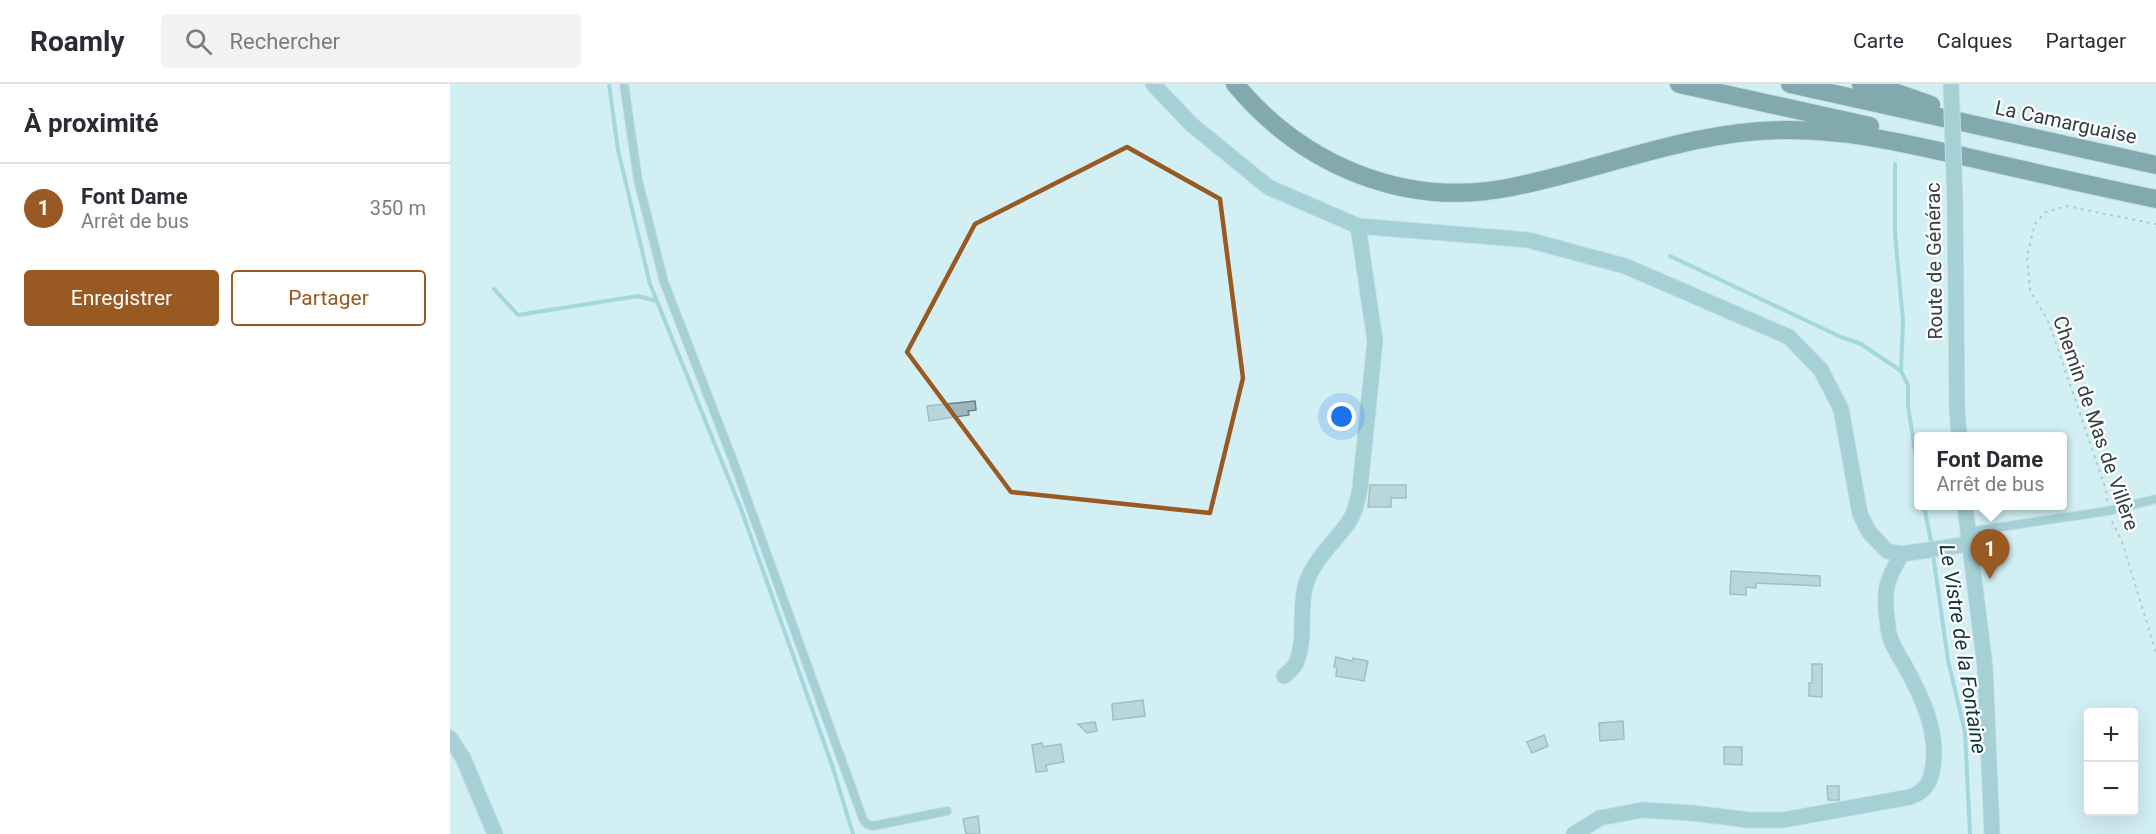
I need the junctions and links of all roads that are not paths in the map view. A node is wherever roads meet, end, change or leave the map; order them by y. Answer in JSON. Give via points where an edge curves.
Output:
{"nodes":[{"id":1,"x":624,"y":84,"type":"edge"},
{"id":2,"x":1153,"y":84,"type":"edge"},
{"id":3,"x":1234,"y":84,"type":"edge"},
{"id":4,"x":1679,"y":84,"type":"edge"},
{"id":5,"x":1790,"y":84,"type":"edge"},
{"id":6,"x":1862,"y":84,"type":"edge"},
{"id":7,"x":1951,"y":84,"type":"edge"},
{"id":8,"x":2004,"y":131,"type":"junction"},
{"id":9,"x":2156,"y":165,"type":"edge"},
{"id":10,"x":2156,"y":189,"type":"edge"},
{"id":11,"x":2156,"y":200,"type":"edge"},
{"id":12,"x":1358,"y":226,"type":"junction"},
{"id":13,"x":1959,"y":432,"type":"edge"},
{"id":14,"x":2156,"y":499,"type":"edge"},
{"id":15,"x":1965,"y":510,"type":"edge"},
{"id":16,"x":1968,"y":538,"type":"junction"},
{"id":17,"x":1902,"y":554,"type":"junction"},
{"id":18,"x":1284,"y":676,"type":"dead end"},
{"id":19,"x":450,"y":738,"type":"edge"},
{"id":20,"x":947,"y":811,"type":"dead end"},
{"id":21,"x":495,"y":834,"type":"edge"},
{"id":22,"x":1574,"y":834,"type":"edge"},
{"id":23,"x":1992,"y":834,"type":"edge"}],
"edges":[{"from":1,"to":20,"type":"lane","via":[[638,180],[664,282],[863,819],[873,826]]},
{"from":2,"to":12,"type":"street","via":[[1191,124],[1268,187]]},
{"from":3,"to":11,"type":"highway","via":[[1275,126],[1319,156],[1371,178],[1423,190],[1472,192],[1510,188],[1701,138],[1782,130],[1868,135]]},
{"from":4,"to":10,"type":"highway"},
{"from":5,"to":8,"type":"highway","name":"La Camarguaise"},
{"from":6,"to":8,"type":"highway"},
{"from":7,"to":13,"type":"street","name":"Route de Générac","bridge":true},
{"from":8,"to":9,"type":"highway","name":"La Camarguaise"},
{"from":12,"to":17,"type":"street","via":[[1528,240],[1625,266],[1789,337],[1821,370],[1841,409],[1860,514],[1869,532],[1887,551]]},
{"from":12,"to":18,"type":"street","via":[[1375,341],[1360,488],[1349,522],[1319,558],[1306,583],[1301,604],[1300,649],[1296,665]]},
{"from":14,"to":16,"type":"lane"},
{"from":15,"to":16,"type":"street"},
{"from":16,"to":17,"type":"street","via":[[1948,548]]},
{"from":16,"to":23,"type":"street","via":[[1985,667]]},
{"from":17,"to":22,"type":"street","via":[[1884,591],[1890,636],[1929,719],[1935,754],[1931,780],[1920,794],[1783,820],[1642,810],[1600,819]]},
{"from":19,"to":21,"type":"street","via":[[463,758]]}]}
